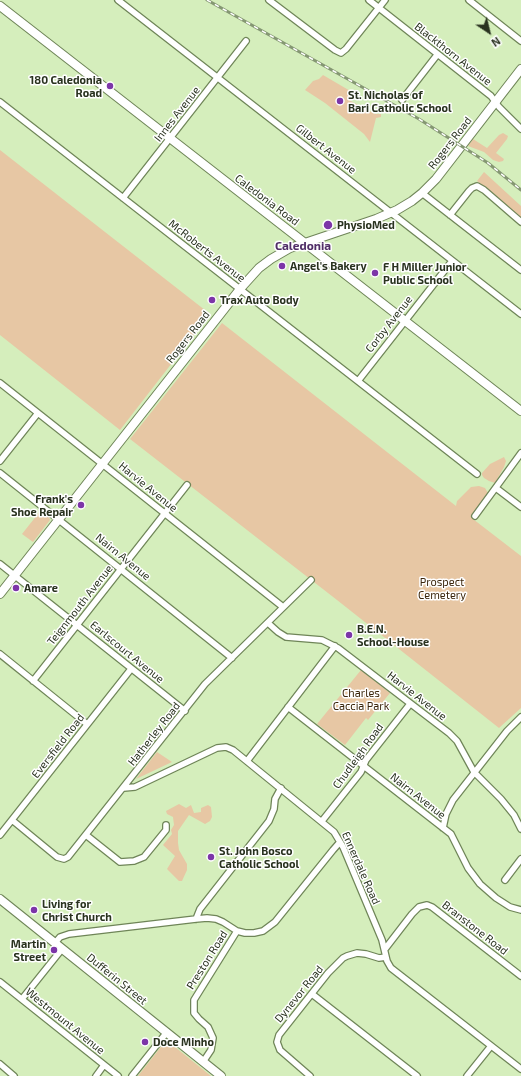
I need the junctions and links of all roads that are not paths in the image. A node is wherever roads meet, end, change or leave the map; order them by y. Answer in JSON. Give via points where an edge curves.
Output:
{"nodes":[{"id":1,"x":118,"y":0,"type":"edge"},
{"id":2,"x":269,"y":0,"type":"edge"},
{"id":3,"x":369,"y":0,"type":"edge"},
{"id":4,"x":385,"y":0,"type":"edge"},
{"id":5,"x":469,"y":0,"type":"edge"},
{"id":6,"x":0,"y":6,"type":"edge"},
{"id":7,"x":379,"y":8,"type":"junction"},
{"id":8,"x":246,"y":41,"type":"dead end"},
{"id":9,"x":521,"y":41,"type":"edge"},
{"id":10,"x":437,"y":55,"type":"junction"},
{"id":11,"x":521,"y":69,"type":"edge"},
{"id":12,"x":217,"y":78,"type":"junction"},
{"id":13,"x":402,"y":100,"type":"dead end"},
{"id":14,"x":0,"y":102,"type":"edge"},
{"id":15,"x":496,"y":102,"type":"junction"},
{"id":16,"x":521,"y":129,"type":"edge"},
{"id":17,"x":170,"y":139,"type":"junction"},
{"id":18,"x":422,"y":193,"type":"junction"},
{"id":19,"x":123,"y":198,"type":"junction"},
{"id":20,"x":390,"y":213,"type":"junction"},
{"id":21,"x":450,"y":215,"type":"junction"},
{"id":22,"x":521,"y":222,"type":"edge"},
{"id":23,"x":305,"y":243,"type":"junction"},
{"id":24,"x":452,"y":261,"type":"junction"},
{"id":25,"x":521,"y":270,"type":"edge"},
{"id":26,"x":240,"y":289,"type":"junction"},
{"id":27,"x":521,"y":314,"type":"edge"},
{"id":28,"x":404,"y":320,"type":"junction"},
{"id":29,"x":358,"y":381,"type":"junction"},
{"id":30,"x":0,"y":382,"type":"edge"},
{"id":31,"x":521,"y":411,"type":"edge"},
{"id":32,"x":38,"y":413,"type":"junction"},
{"id":33,"x":521,"y":452,"type":"edge"},
{"id":34,"x":0,"y":461,"type":"edge"},
{"id":35,"x":103,"y":464,"type":"junction"},
{"id":36,"x":0,"y":473,"type":"edge"},
{"id":37,"x":477,"y":474,"type":"dead end"},
{"id":38,"x":187,"y":485,"type":"dead end"},
{"id":39,"x":496,"y":488,"type":"junction"},
{"id":40,"x":521,"y":507,"type":"edge"},
{"id":41,"x":165,"y":513,"type":"junction"},
{"id":42,"x":475,"y":516,"type":"dead end"},
{"id":43,"x":58,"y":518,"type":"junction"},
{"id":44,"x":0,"y":564,"type":"edge"},
{"id":45,"x":121,"y":569,"type":"junction"},
{"id":46,"x":14,"y":575,"type":"junction"},
{"id":47,"x":311,"y":580,"type":"dead end"},
{"id":48,"x":0,"y":594,"type":"edge"},
{"id":49,"x":283,"y":608,"type":"junction"},
{"id":50,"x":268,"y":623,"type":"junction"},
{"id":51,"x":77,"y":625,"type":"junction"},
{"id":52,"x":335,"y":646,"type":"junction"},
{"id":53,"x":0,"y":654,"type":"edge"},
{"id":54,"x":232,"y":658,"type":"junction"},
{"id":55,"x":131,"y":669,"type":"junction"},
{"id":56,"x":34,"y":681,"type":"junction"},
{"id":57,"x":410,"y":704,"type":"junction"},
{"id":58,"x":288,"y":707,"type":"junction"},
{"id":59,"x":185,"y":711,"type":"junction"},
{"id":60,"x":521,"y":717,"type":"edge"},
{"id":61,"x":87,"y":724,"type":"junction"},
{"id":62,"x":247,"y":761,"type":"junction"},
{"id":63,"x":363,"y":766,"type":"junction"},
{"id":64,"x":474,"y":772,"type":"junction"},
{"id":65,"x":124,"y":788,"type":"junction"},
{"id":66,"x":281,"y":788,"type":"junction"},
{"id":67,"x":12,"y":820,"type":"junction"},
{"id":68,"x":322,"y":821,"type":"junction"},
{"id":69,"x":166,"y":825,"type":"dead end"},
{"id":70,"x":443,"y":828,"type":"junction"},
{"id":71,"x":521,"y":829,"type":"edge"},
{"id":72,"x":0,"y":835,"type":"edge"},
{"id":73,"x":86,"y":836,"type":"junction"},
{"id":74,"x":340,"y":842,"type":"junction"},
{"id":75,"x":521,"y":859,"type":"edge"},
{"id":76,"x":505,"y":880,"type":"dead end"},
{"id":77,"x":0,"y":899,"type":"edge"},
{"id":78,"x":521,"y":910,"type":"edge"},
{"id":79,"x":196,"y":919,"type":"junction"},
{"id":80,"x":237,"y":931,"type":"junction"},
{"id":81,"x":56,"y":943,"type":"junction"},
{"id":82,"x":62,"y":949,"type":"junction"},
{"id":83,"x":385,"y":949,"type":"junction"},
{"id":84,"x":386,"y":957,"type":"junction"},
{"id":85,"x":521,"y":976,"type":"edge"},
{"id":86,"x":0,"y":982,"type":"edge"},
{"id":87,"x":312,"y":994,"type":"junction"},
{"id":88,"x":22,"y":999,"type":"junction"},
{"id":89,"x":167,"y":1032,"type":"junction"},
{"id":90,"x":491,"y":1046,"type":"junction"},
{"id":91,"x":203,"y":1062,"type":"junction"},
{"id":92,"x":0,"y":1064,"type":"edge"},
{"id":93,"x":104,"y":1065,"type":"junction"},
{"id":94,"x":521,"y":1069,"type":"edge"},
{"id":95,"x":14,"y":1076,"type":"edge"},
{"id":96,"x":96,"y":1076,"type":"edge"},
{"id":97,"x":118,"y":1076,"type":"edge"},
{"id":98,"x":132,"y":1076,"type":"edge"},
{"id":99,"x":221,"y":1076,"type":"edge"},
{"id":100,"x":310,"y":1076,"type":"edge"},
{"id":101,"x":416,"y":1076,"type":"edge"},
{"id":102,"x":467,"y":1076,"type":"edge"}],
"edges":[{"from":1,"to":12,"type":"street","name":"Gilbert Avenue"},
{"from":2,"to":7,"type":"street","via":[[341,53]]},
{"from":3,"to":7,"type":"street","name":"Blackthorn Avenue"},
{"from":4,"to":7,"type":"street"},
{"from":5,"to":9,"type":"street"},
{"from":6,"to":17,"type":"street","name":"Caledonia Road"},
{"from":7,"to":10,"type":"street","name":"Blackthorn Avenue"},
{"from":8,"to":12,"type":"street","name":"Innes Avenue"},
{"from":10,"to":13,"type":"street"},
{"from":10,"to":15,"type":"street","name":"Blackthorn Avenue"},
{"from":11,"to":15,"type":"street","name":"Rogers Road"},
{"from":12,"to":17,"type":"street","name":"Innes Avenue"},
{"from":12,"to":20,"type":"street","name":"Gilbert Avenue"},
{"from":14,"to":19,"type":"street","name":"McRoberts Avenue"},
{"from":15,"to":16,"type":"street","name":"Blackthorn Avenue"},
{"from":15,"to":18,"type":"street","name":"Rogers Road","via":[[436,179]]},
{"from":17,"to":19,"type":"street","name":"Innes Avenue"},
{"from":17,"to":23,"type":"street","name":"Caledonia Road"},
{"from":18,"to":20,"type":"street","name":"Rogers Road"},
{"from":18,"to":21,"type":"street"},
{"from":19,"to":26,"type":"street","name":"McRoberts Avenue"},
{"from":20,"to":23,"type":"street","name":"Rogers Road"},
{"from":20,"to":24,"type":"street","name":"Gilbert Avenue"},
{"from":21,"to":22,"type":"street","via":[[469,191],[477,186]]},
{"from":21,"to":25,"type":"street"},
{"from":23,"to":26,"type":"street","name":"Rogers Road","via":[[268,261]]},
{"from":23,"to":28,"type":"street","name":"Caledonia Road"},
{"from":24,"to":27,"type":"street","name":"Gilbert Avenue"},
{"from":24,"to":28,"type":"street","name":"Corby Avenue"},
{"from":26,"to":29,"type":"street","name":"McRoberts Avenue"},
{"from":26,"to":35,"type":"street","name":"Rogers Road"},
{"from":28,"to":29,"type":"street","name":"Corby Avenue"},
{"from":28,"to":31,"type":"street","name":"Caledonia Road"},
{"from":29,"to":37,"type":"street","name":"McRoberts Avenue"},
{"from":30,"to":32,"type":"street","name":"Harvie Avenue"},
{"from":32,"to":34,"type":"street"},
{"from":32,"to":35,"type":"street","name":"Harvie Avenue"},
{"from":33,"to":39,"type":"street"},
{"from":35,"to":41,"type":"street","name":"Harvie Avenue"},
{"from":35,"to":43,"type":"street","name":"Rogers Road"},
{"from":36,"to":43,"type":"street","name":"Nairn Avenue"},
{"from":38,"to":41,"type":"street","name":"Teignmouth Avenue"},
{"from":39,"to":40,"type":"street"},
{"from":39,"to":42,"type":"street"},
{"from":41,"to":45,"type":"street","name":"Teignmouth Avenue"},
{"from":41,"to":49,"type":"street","name":"Harvie Avenue"},
{"from":43,"to":45,"type":"street","name":"Nairn Avenue"},
{"from":43,"to":46,"type":"street","name":"Rogers Road"},
{"from":44,"to":46,"type":"street","name":"Earlscourt Avenue"},
{"from":45,"to":51,"type":"street","name":"Teignmouth Avenue"},
{"from":45,"to":54,"type":"street","name":"Nairn Avenue"},
{"from":46,"to":48,"type":"street","name":"Rogers Road"},
{"from":46,"to":51,"type":"street","name":"Earlscourt Avenue"},
{"from":47,"to":49,"type":"street","name":"Hatherley Road"},
{"from":49,"to":50,"type":"street","name":"Hatherley Road"},
{"from":50,"to":52,"type":"street","name":"Harvie Avenue","via":[[286,636],[322,640]]},
{"from":50,"to":54,"type":"street","name":"Hatherley Road"},
{"from":51,"to":55,"type":"street","name":"Earlscourt Avenue"},
{"from":51,"to":56,"type":"street","name":"Teignmouth Avenue"},
{"from":52,"to":57,"type":"street","name":"Harvie Avenue"},
{"from":52,"to":58,"type":"street"},
{"from":53,"to":56,"type":"street"},
{"from":54,"to":59,"type":"street","name":"Hatherley Road","via":[[205,684]]},
{"from":55,"to":59,"type":"street","name":"Earlscourt Avenue"},
{"from":55,"to":61,"type":"street","name":"Eversfield Road"},
{"from":56,"to":61,"type":"street"},
{"from":57,"to":63,"type":"street","name":"Chudleigh Road"},
{"from":57,"to":64,"type":"street","name":"Harvie Avenue","via":[[457,741]]},
{"from":58,"to":62,"type":"street"},
{"from":58,"to":63,"type":"street","name":"Nairn Avenue"},
{"from":59,"to":65,"type":"street","name":"Hatherley Road"},
{"from":60,"to":64,"type":"street"},
{"from":61,"to":67,"type":"street","name":"Eversfield Road"},
{"from":62,"to":65,"type":"street","name":"Ennerdale Road","via":[[233,750],[222,747],[135,787]]},
{"from":62,"to":66,"type":"street","name":"Ennerdale Road"},
{"from":63,"to":68,"type":"street","name":"Chudleigh Road"},
{"from":63,"to":70,"type":"street","name":"Nairn Avenue"},
{"from":64,"to":70,"type":"street","via":[[450,806]]},
{"from":64,"to":71,"type":"street","name":"Harvie Avenue","via":[[501,799]]},
{"from":65,"to":73,"type":"street","name":"Hatherley Road"},
{"from":66,"to":68,"type":"street","name":"Ennerdale Road"},
{"from":66,"to":79,"type":"street","via":[[269,820],[200,908]]},
{"from":67,"to":72,"type":"street","name":"Eversfield Road"},
{"from":67,"to":73,"type":"street","name":"Hatherley Road","via":[[62,859],[68,858]]},
{"from":68,"to":74,"type":"street","name":"Ennerdale Road"},
{"from":69,"to":73,"type":"street","via":[[166,830],[144,857],[134,861],[120,862]]},
{"from":70,"to":78,"type":"street","name":"Nairn Avenue","via":[[454,839],[468,868],[483,887],[496,898]]},
{"from":74,"to":80,"type":"street","via":[[272,926],[254,933]]},
{"from":74,"to":83,"type":"street","name":"Ennerdale Road"},
{"from":75,"to":76,"type":"street"},
{"from":77,"to":81,"type":"street","name":"Dufferin Street"},
{"from":79,"to":80,"type":"street","via":[[216,919]]},
{"from":79,"to":81,"type":"street","via":[[68,934]]},
{"from":80,"to":91,"type":"street","name":"Preston Road","via":[[194,1000],[194,1013],[208,1027],[213,1038],[211,1050]]},
{"from":81,"to":82,"type":"street","name":"Dufferin Street"},
{"from":82,"to":88,"type":"street"},
{"from":82,"to":89,"type":"street","name":"Dufferin Street"},
{"from":83,"to":84,"type":"street","name":"Ennerdale Road"},
{"from":83,"to":85,"type":"street","name":"Branstone Road","via":[[412,914],[419,907],[427,905]]},
{"from":84,"to":87,"type":"street","name":"Dynevor Road","via":[[357,953],[347,956],[334,966]]},
{"from":84,"to":90,"type":"street","name":"Ennerdale Road","via":[[388,964],[396,972]]},
{"from":86,"to":88,"type":"street","name":"Westmount Avenue"},
{"from":87,"to":100,"type":"street","name":"Dynevor Road","via":[[279,1034],[277,1042],[282,1052]]},
{"from":87,"to":101,"type":"street"},
{"from":88,"to":93,"type":"street","name":"Westmount Avenue"},
{"from":89,"to":91,"type":"street","name":"Dufferin Street"},
{"from":89,"to":98,"type":"street"},
{"from":90,"to":94,"type":"street","name":"Ennerdale Road"},
{"from":90,"to":102,"type":"street"},
{"from":91,"to":99,"type":"street","name":"Dufferin Street"},
{"from":92,"to":95,"type":"street"},
{"from":93,"to":96,"type":"street"},
{"from":93,"to":97,"type":"street","name":"Westmount Avenue"}]}
